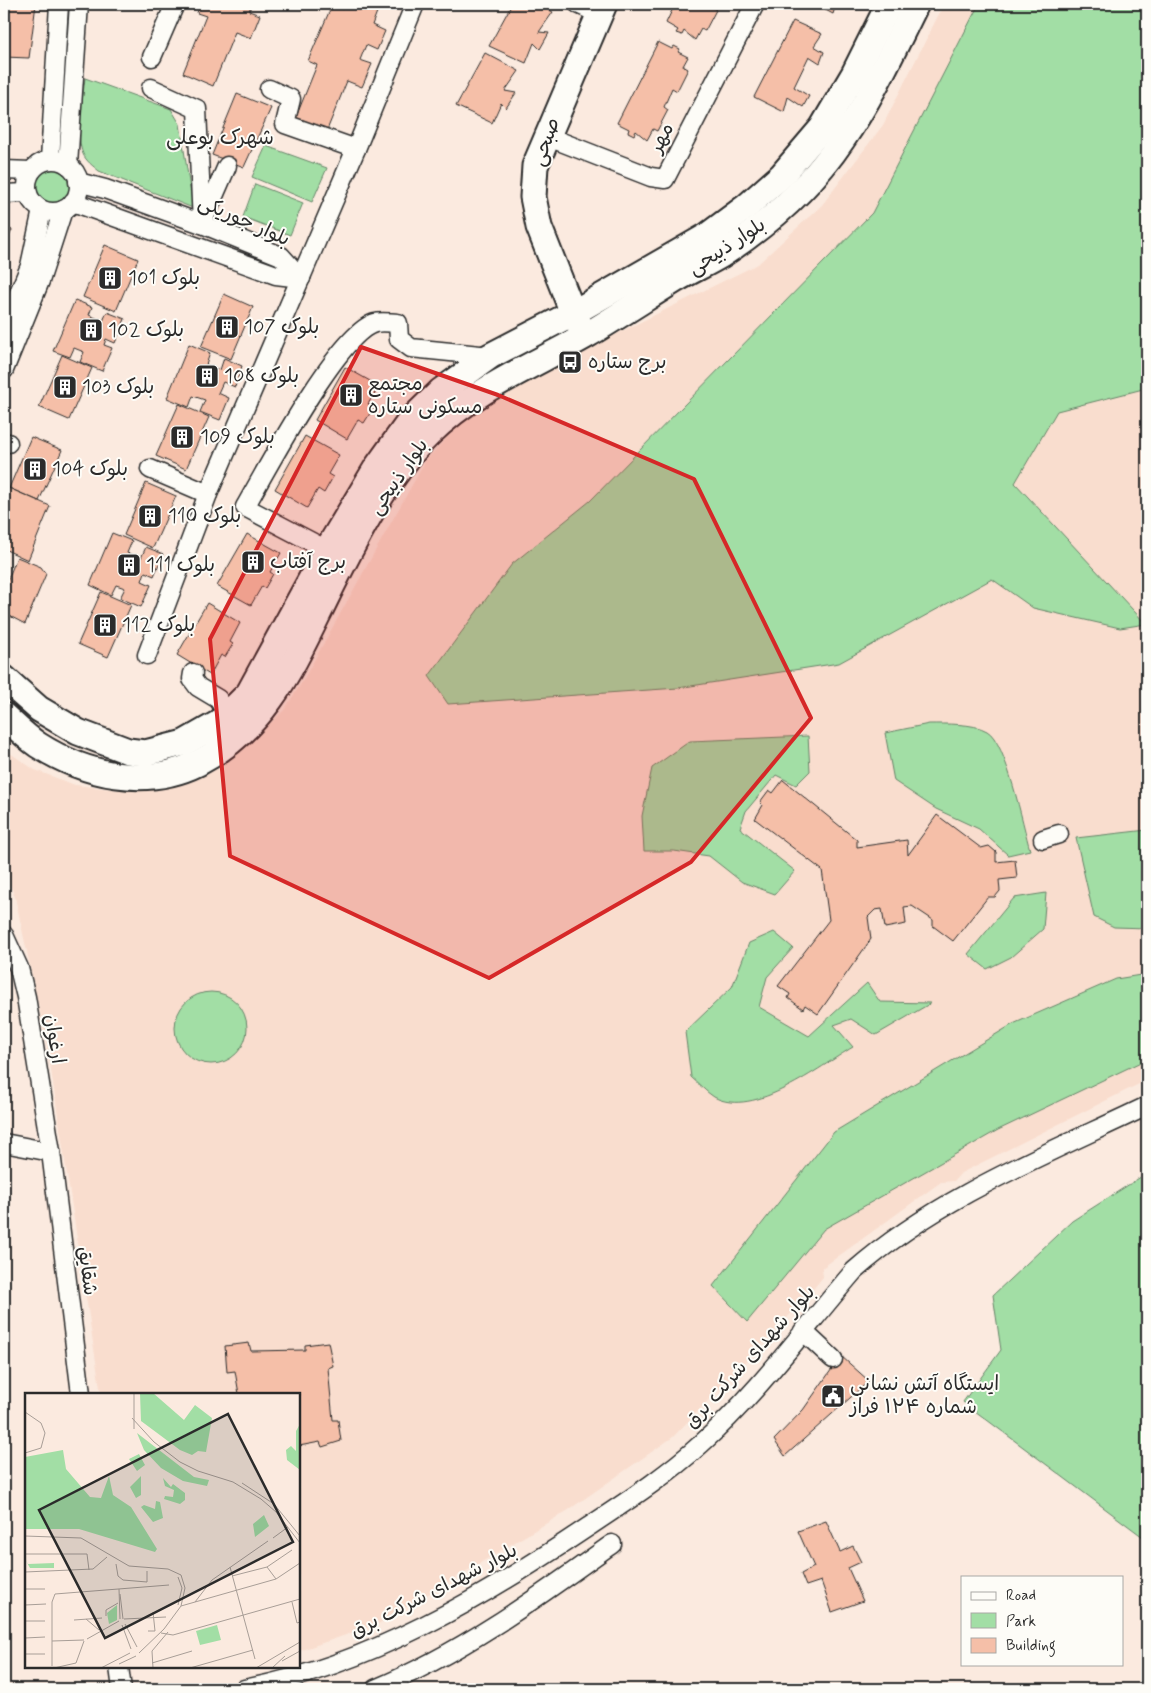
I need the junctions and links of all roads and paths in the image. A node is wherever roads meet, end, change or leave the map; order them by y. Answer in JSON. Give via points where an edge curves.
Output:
{"nodes":[{"id":1,"x":59,"y":4,"type":"edge"},
{"id":2,"x":79,"y":4,"type":"edge"},
{"id":3,"x":175,"y":4,"type":"edge"},
{"id":4,"x":415,"y":4,"type":"edge"},
{"id":5,"x":755,"y":4,"type":"edge"},
{"id":6,"x":889,"y":4,"type":"edge"},
{"id":7,"x":916,"y":4,"type":"edge"},
{"id":8,"x":594,"y":7,"type":"edge"},
{"id":9,"x":152,"y":57,"type":"dead end"},
{"id":10,"x":151,"y":88,"type":"dead end"},
{"id":11,"x":269,"y":89,"type":"dead end"},
{"id":12,"x":546,"y":136,"type":"junction"},
{"id":13,"x":356,"y":150,"type":"junction"},
{"id":14,"x":50,"y":160,"type":"junction"},
{"id":15,"x":68,"y":165,"type":"junction"},
{"id":16,"x":227,"y":166,"type":"dead end"},
{"id":17,"x":4,"y":170,"type":"edge"},
{"id":18,"x":31,"y":171,"type":"junction"},
{"id":19,"x":78,"y":182,"type":"junction"},
{"id":20,"x":27,"y":193,"type":"junction"},
{"id":21,"x":4,"y":194,"type":"edge"},
{"id":22,"x":68,"y":206,"type":"junction"},
{"id":23,"x":42,"y":210,"type":"junction"},
{"id":24,"x":202,"y":224,"type":"junction"},
{"id":25,"x":301,"y":278,"type":"junction"},
{"id":26,"x":573,"y":313,"type":"junction"},
{"id":27,"x":4,"y":329,"type":"edge"},
{"id":28,"x":586,"y":336,"type":"junction"},
{"id":29,"x":490,"y":356,"type":"junction"},
{"id":30,"x":4,"y":370,"type":"edge"},
{"id":31,"x":150,"y":469,"type":"dead end"},
{"id":32,"x":208,"y":494,"type":"junction"},
{"id":33,"x":327,"y":550,"type":"junction"},
{"id":34,"x":147,"y":656,"type":"dead end"},
{"id":35,"x":194,"y":673,"type":"dead end"},
{"id":36,"x":4,"y":678,"type":"edge"},
{"id":37,"x":228,"y":714,"type":"junction"},
{"id":38,"x":4,"y":716,"type":"edge"},
{"id":39,"x":4,"y":735,"type":"edge"},
{"id":40,"x":36,"y":744,"type":"junction"},
{"id":41,"x":4,"y":935,"type":"edge"},
{"id":42,"x":1147,"y":1106,"type":"edge"},
{"id":43,"x":4,"y":1143,"type":"edge"},
{"id":44,"x":51,"y":1152,"type":"junction"},
{"id":45,"x":803,"y":1331,"type":"junction"},
{"id":46,"x":833,"y":1359,"type":"dead end"},
{"id":47,"x":81,"y":1393,"type":"edge"},
{"id":48,"x":612,"y":1544,"type":"dead end"},
{"id":49,"x":119,"y":1668,"type":"edge"},
{"id":50,"x":122,"y":1689,"type":"edge"},
{"id":51,"x":244,"y":1689,"type":"edge"},
{"id":52,"x":374,"y":1689,"type":"edge"}],
"edges":[{"from":1,"to":14,"type":"street"},
{"from":2,"to":15,"type":"street"},
{"from":3,"to":9,"type":"street"},
{"from":4,"to":13,"type":"street"},
{"from":5,"to":12,"type":"street","name":"مهر","via":[[665,178],[651,177]]},
{"from":6,"to":26,"type":"main road","name":"بلوار ذبیحی","via":[[822,128],[782,175],[707,236]]},
{"from":7,"to":28,"type":"main road","name":"بلوار ذبیحی","via":[[875,86],[841,142],[799,192],[761,226],[719,256]]},
{"from":8,"to":12,"type":"main road","name":"صبحی"},
{"from":10,"to":24,"type":"street","via":[[198,109]]},
{"from":11,"to":13,"type":"street","via":[[291,99],[285,124]]},
{"from":12,"to":26,"type":"main road","name":"صبحی","via":[[535,166],[533,197],[540,227]]},
{"from":13,"to":25,"type":"street"},
{"from":14,"to":15,"type":"street"},
{"from":14,"to":18,"type":"street"},
{"from":15,"to":19,"type":"street"},
{"from":16,"to":24,"type":"street"},
{"from":17,"to":18,"type":"street"},
{"from":18,"to":20,"type":"street"},
{"from":19,"to":22,"type":"street","via":[[77,196]]},
{"from":19,"to":24,"type":"street","name":"بلوار جوریکی","via":[[105,188]]},
{"from":20,"to":21,"type":"street"},
{"from":20,"to":23,"type":"street"},
{"from":22,"to":23,"type":"street","via":[[56,212]]},
{"from":22,"to":25,"type":"street","name":"بلوار جوریکی","via":[[276,275]]},
{"from":22,"to":30,"type":"street"},
{"from":23,"to":27,"type":"street","via":[[30,266]]},
{"from":24,"to":25,"type":"street","name":"بلوار جوریکی","via":[[281,256]]},
{"from":25,"to":32,"type":"street"},
{"from":26,"to":28,"type":"main road","name":"صبحی"},
{"from":26,"to":29,"type":"main road","name":"بلوار ذبیحی"},
{"from":28,"to":40,"type":"main road","name":"بلوار ذبیحی","via":[[503,379],[462,406],[428,435],[390,481],[290,670],[266,708],[235,740],[197,763],[152,777],[103,774],[63,759]]},
{"from":29,"to":33,"type":"main road","name":"بلوار ذبیحی","via":[[441,391],[410,421],[377,467]]},
{"from":29,"to":33,"type":"street","via":[[411,348],[399,338],[398,323],[374,323],[352,340],[306,400],[246,507]]},
{"from":31,"to":32,"type":"street"},
{"from":32,"to":34,"type":"street"},
{"from":33,"to":37,"type":"main road","name":"بلوار ذبیحی","via":[[249,694]]},
{"from":35,"to":37,"type":"street","via":[[192,679],[198,687],[218,699]]},
{"from":36,"to":37,"type":"main road","name":"بلوار ذبیحی","via":[[39,709],[78,732],[128,751],[145,753],[184,743]]},
{"from":38,"to":40,"type":"main road","name":"بلوار ذبیحی"},
{"from":39,"to":40,"type":"street"},
{"from":41,"to":44,"type":"street","name":"ارغوان","via":[[22,980]]},
{"from":42,"to":45,"type":"street","name":"بلوار شهدای شرکت برق","via":[[983,1184],[875,1253],[854,1271]]},
{"from":43,"to":44,"type":"street"},
{"from":44,"to":47,"type":"street","name":"شقایق"},
{"from":45,"to":46,"type":"street"},
{"from":45,"to":51,"type":"street","name":"بلوار شهدای شرکت برق","via":[[738,1409],[700,1445],[652,1485],[517,1575],[333,1666],[279,1683]]},
{"from":48,"to":52,"type":"street","via":[[537,1598],[444,1656]]},
{"from":49,"to":50,"type":"street"}]}
